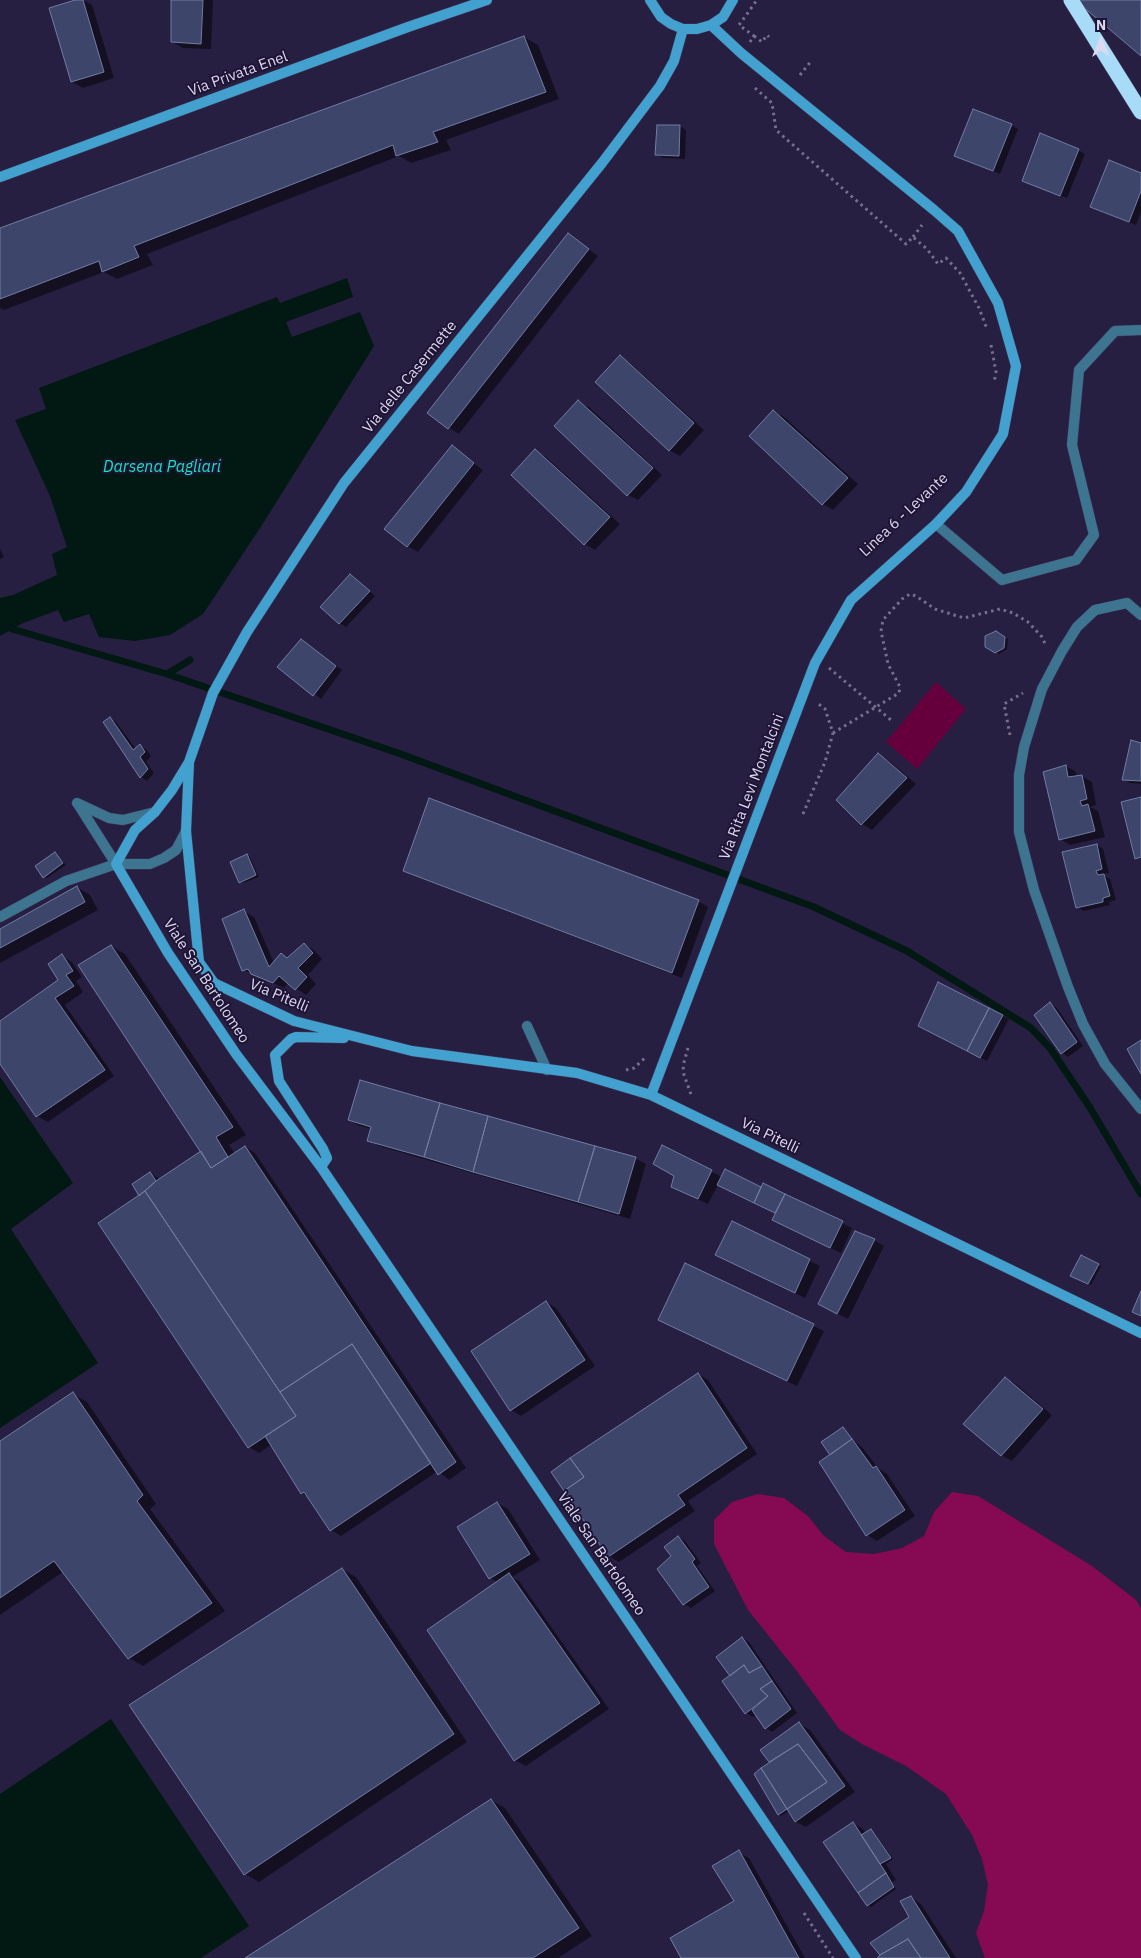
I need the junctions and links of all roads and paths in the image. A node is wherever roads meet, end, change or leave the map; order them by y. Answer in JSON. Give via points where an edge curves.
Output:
{"nodes":[{"id":1,"x":487,"y":0,"type":"edge"},
{"id":2,"x":650,"y":0,"type":"edge"},
{"id":3,"x":734,"y":0,"type":"edge"},
{"id":4,"x":757,"y":0,"type":"edge"},
{"id":5,"x":1071,"y":0,"type":"edge"},
{"id":6,"x":711,"y":25,"type":"junction"},
{"id":7,"x":683,"y":29,"type":"junction"},
{"id":8,"x":754,"y":36,"type":"junction"},
{"id":9,"x":769,"y":37,"type":"dead end"},
{"id":10,"x":751,"y":41,"type":"dead end"},
{"id":11,"x":812,"y":60,"type":"dead end"},
{"id":12,"x":801,"y":66,"type":"dead end"},
{"id":13,"x":804,"y":70,"type":"junction"},
{"id":14,"x":800,"y":76,"type":"dead end"},
{"id":15,"x":769,"y":100,"type":"dead end"},
{"id":16,"x":1141,"y":112,"type":"edge"},
{"id":17,"x":0,"y":177,"type":"edge"},
{"id":18,"x":922,"y":225,"type":"dead end"},
{"id":19,"x":914,"y":237,"type":"junction"},
{"id":20,"x":1141,"y":330,"type":"edge"},
{"id":21,"x":988,"y":332,"type":"dead end"},
{"id":22,"x":991,"y":341,"type":"dead end"},
{"id":23,"x":994,"y":389,"type":"dead end"},
{"id":24,"x":936,"y":524,"type":"junction"},
{"id":25,"x":1141,"y":615,"type":"edge"},
{"id":26,"x":1047,"y":649,"type":"dead end"},
{"id":27,"x":828,"y":668,"type":"dead end"},
{"id":28,"x":1026,"y":691,"type":"dead end"},
{"id":29,"x":804,"y":692,"type":"junction"},
{"id":30,"x":876,"y":708,"type":"junction"},
{"id":31,"x":890,"y":720,"type":"dead end"},
{"id":32,"x":833,"y":733,"type":"junction"},
{"id":33,"x":1011,"y":740,"type":"dead end"},
{"id":34,"x":189,"y":762,"type":"junction"},
{"id":35,"x":155,"y":812,"type":"junction"},
{"id":36,"x":803,"y":814,"type":"dead end"},
{"id":37,"x":186,"y":831,"type":"junction"},
{"id":38,"x":116,"y":864,"type":"junction"},
{"id":39,"x":0,"y":918,"type":"edge"},
{"id":40,"x":214,"y":983,"type":"joint"},
{"id":41,"x":527,"y":1026,"type":"dead end"},
{"id":42,"x":362,"y":1038,"type":"junction"},
{"id":43,"x":687,"y":1051,"type":"dead end"},
{"id":44,"x":650,"y":1052,"type":"dead end"},
{"id":45,"x":547,"y":1070,"type":"junction"},
{"id":46,"x":623,"y":1071,"type":"dead end"},
{"id":47,"x":651,"y":1096,"type":"junction"},
{"id":48,"x":693,"y":1098,"type":"dead end"},
{"id":49,"x":1141,"y":1109,"type":"edge"},
{"id":50,"x":321,"y":1167,"type":"junction"},
{"id":51,"x":1141,"y":1333,"type":"edge"},
{"id":52,"x":856,"y":1958,"type":"edge"}],
"edges":[{"from":1,"to":17,"type":"main road","name":"Via Privata Enel"},
{"from":2,"to":7,"type":"main road","via":[[661,17]]},
{"from":3,"to":6,"type":"main road","via":[[723,17]]},
{"from":4,"to":8,"type":"path","via":[[739,25]]},
{"from":5,"to":16,"type":"highway"},
{"from":6,"to":7,"type":"main road"},
{"from":6,"to":24,"type":"main road","name":"Via Rita Levi Montalcini","via":[[958,232],[998,302],[1016,366],[1004,434],[966,492]]},
{"from":7,"to":34,"type":"main road","name":"Via delle Casermette","via":[[674,61],[660,86],[598,168],[344,483],[247,632],[213,693]]},
{"from":8,"to":9,"type":"path","via":[[762,42],[767,35]]},
{"from":8,"to":10,"type":"path"},
{"from":11,"to":13,"type":"path"},
{"from":12,"to":13,"type":"path"},
{"from":13,"to":14,"type":"path"},
{"from":15,"to":19,"type":"path","via":[[776,130],[906,244]]},
{"from":18,"to":19,"type":"path"},
{"from":19,"to":21,"type":"path","via":[[938,264],[946,258],[960,273],[980,308]]},
{"from":20,"to":24,"type":"street","via":[[1115,331],[1079,370],[1072,445],[1094,535],[1076,560],[1002,580]]},
{"from":22,"to":23,"type":"path","via":[[996,372]]},
{"from":24,"to":29,"type":"main road","name":"Via Rita Levi Montalcini","via":[[851,600],[815,663]]},
{"from":25,"to":49,"type":"street","via":[[1127,603],[1094,610],[1077,627],[1042,689],[1019,775],[1019,832],[1034,890],[1068,987],[1083,1024],[1105,1064]]},
{"from":26,"to":30,"type":"path","via":[[1042,636],[1028,622],[1013,614],[1000,609],[964,618],[935,609],[910,594],[883,620],[881,631],[888,664],[900,688],[899,693]]},
{"from":27,"to":30,"type":"path"},
{"from":28,"to":33,"type":"path","via":[[1004,704]]},
{"from":29,"to":32,"type":"path","via":[[825,709]]},
{"from":29,"to":47,"type":"main road","name":"Via Rita Levi Montalcini"},
{"from":30,"to":31,"type":"path"},
{"from":30,"to":32,"type":"path"},
{"from":32,"to":36,"type":"path","via":[[825,762]]},
{"from":34,"to":35,"type":"main road"},
{"from":34,"to":37,"type":"main road"},
{"from":35,"to":38,"type":"main road","via":[[135,830]]},
{"from":35,"to":38,"type":"street","name":"Viale San Bartolomeo","via":[[123,820],[109,818],[77,803]]},
{"from":37,"to":38,"type":"street","via":[[176,850],[164,858],[150,864]]},
{"from":37,"to":40,"type":"main road","name":"Viale San Bartolomeo","via":[[199,962]]},
{"from":38,"to":39,"type":"street","via":[[66,881]]},
{"from":38,"to":50,"type":"main road","name":"Viale San Bartolomeo","via":[[168,953],[236,1054]]},
{"from":40,"to":42,"type":"main road","name":"Via Pitelli","via":[[294,1022]]},
{"from":41,"to":45,"type":"street"},
{"from":42,"to":45,"type":"main road","name":"Via Pitelli","via":[[412,1051]]},
{"from":42,"to":50,"type":"main road","name":"Via Pitelli","via":[[296,1037],[274,1055],[279,1081],[327,1158]]},
{"from":43,"to":48,"type":"path","via":[[684,1075]]},
{"from":44,"to":46,"type":"path","via":[[634,1068]]},
{"from":45,"to":47,"type":"main road","name":"Via Pitelli","via":[[577,1073]]},
{"from":47,"to":51,"type":"main road","name":"Via Pitelli"},
{"from":50,"to":52,"type":"main road","name":"Viale San Bartolomeo"}]}
